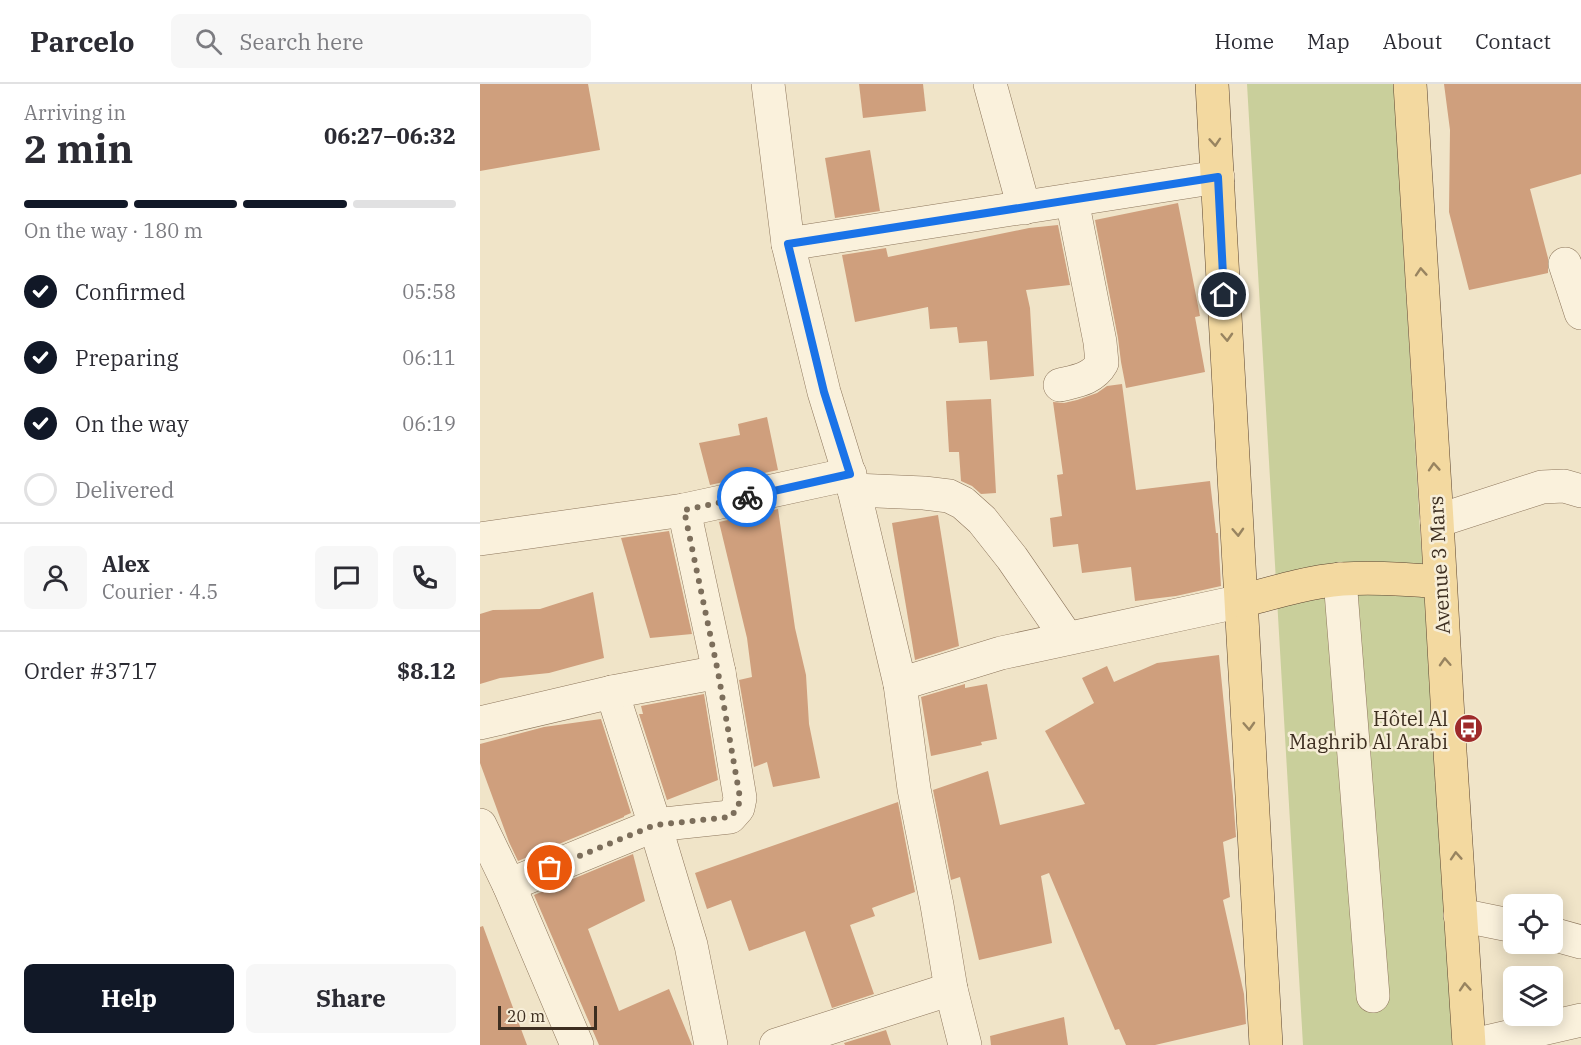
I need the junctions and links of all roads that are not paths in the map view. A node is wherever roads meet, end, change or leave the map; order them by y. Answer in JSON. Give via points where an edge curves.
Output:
{"nodes":[{"id":1,"x":768,"y":84,"type":"edge"},
{"id":2,"x":990,"y":84,"type":"edge"},
{"id":3,"x":1212,"y":84,"type":"edge"},
{"id":4,"x":1410,"y":84,"type":"edge"},
{"id":5,"x":1218,"y":177,"type":"junction"},
{"id":6,"x":1072,"y":200,"type":"junction"},
{"id":7,"x":1024,"y":208,"type":"junction"},
{"id":8,"x":788,"y":244,"type":"junction"},
{"id":9,"x":1565,"y":264,"type":"dead end"},
{"id":10,"x":1581,"y":313,"type":"edge"},
{"id":11,"x":1060,"y":385,"type":"dead end"},
{"id":12,"x":852,"y":482,"type":"junction"},
{"id":13,"x":1579,"y":499,"type":"edge"},
{"id":14,"x":684,"y":510,"type":"junction"},
{"id":15,"x":1437,"y":521,"type":"junction"},
{"id":16,"x":480,"y":539,"type":"edge"},
{"id":17,"x":1340,"y":579,"type":"junction"},
{"id":18,"x":1440,"y":582,"type":"junction"},
{"id":19,"x":1242,"y":601,"type":"junction"},
{"id":20,"x":1067,"y":638,"type":"junction"},
{"id":21,"x":718,"y":672,"type":"junction"},
{"id":22,"x":900,"y":684,"type":"junction"},
{"id":23,"x":612,"y":692,"type":"junction"},
{"id":24,"x":480,"y":723,"type":"edge"},
{"id":25,"x":480,"y":825,"type":"edge"},
{"id":26,"x":655,"y":825,"type":"junction"},
{"id":27,"x":509,"y":885,"type":"junction"},
{"id":28,"x":1460,"y":915,"type":"junction"},
{"id":29,"x":1503,"y":924,"type":"edge"},
{"id":30,"x":1563,"y":937,"type":"edge"},
{"id":31,"x":1581,"y":942,"type":"edge"},
{"id":32,"x":951,"y":989,"type":"junction"},
{"id":33,"x":1373,"y":996,"type":"dead end"},
{"id":34,"x":1581,"y":1020,"type":"edge"},
{"id":35,"x":576,"y":1045,"type":"edge"},
{"id":36,"x":711,"y":1045,"type":"edge"},
{"id":37,"x":776,"y":1045,"type":"edge"},
{"id":38,"x":965,"y":1045,"type":"edge"},
{"id":39,"x":1266,"y":1045,"type":"edge"},
{"id":40,"x":1471,"y":1045,"type":"edge"}],
"edges":[{"from":1,"to":8,"type":"street"},
{"from":2,"to":7,"type":"street"},
{"from":3,"to":5,"type":"main road","one_way":true},
{"from":15,"to":4,"type":"main road","name":"Avenue 3 Mars","one_way":true},
{"from":5,"to":6,"type":"street"},
{"from":5,"to":19,"type":"main road","one_way":true},
{"from":6,"to":7,"type":"street"},
{"from":6,"to":11,"type":"street","via":[[1102,363],[1082,380]]},
{"from":7,"to":8,"type":"street"},
{"from":8,"to":12,"type":"street","via":[[824,392]]},
{"from":9,"to":10,"type":"street"},
{"from":12,"to":14,"type":"street"},
{"from":12,"to":20,"type":"street","via":[[949,496],[963,503],[1012,558]]},
{"from":12,"to":22,"type":"street"},
{"from":13,"to":15,"type":"street","via":[[1564,486],[1542,487]]},
{"from":14,"to":16,"type":"street"},
{"from":14,"to":21,"type":"street"},
{"from":15,"to":18,"type":"main road","name":"Avenue 3 Mars"},
{"from":17,"to":18,"type":"main road"},
{"from":17,"to":19,"type":"main road","via":[[1290,587]]},
{"from":17,"to":33,"type":"street"},
{"from":28,"to":18,"type":"main road","name":"Avenue 3 Mars","one_way":true},
{"from":19,"to":20,"type":"street"},
{"from":19,"to":39,"type":"main road","one_way":true},
{"from":20,"to":22,"type":"street","via":[[1001,653]]},
{"from":21,"to":23,"type":"street"},
{"from":21,"to":26,"type":"street","via":[[740,798],[738,808],[730,817]]},
{"from":22,"to":32,"type":"street","via":[[914,789]]},
{"from":23,"to":24,"type":"street"},
{"from":23,"to":26,"type":"street"},
{"from":25,"to":27,"type":"street"},
{"from":26,"to":27,"type":"street"},
{"from":26,"to":36,"type":"street","via":[[691,945]]},
{"from":27,"to":35,"type":"street"},
{"from":28,"to":29,"type":"street"},
{"from":40,"to":28,"type":"main road","name":"Avenue 3 Mars","one_way":true},
{"from":30,"to":31,"type":"street"},
{"from":32,"to":37,"type":"street"},
{"from":32,"to":38,"type":"street"},
{"from":34,"to":40,"type":"street"}]}
